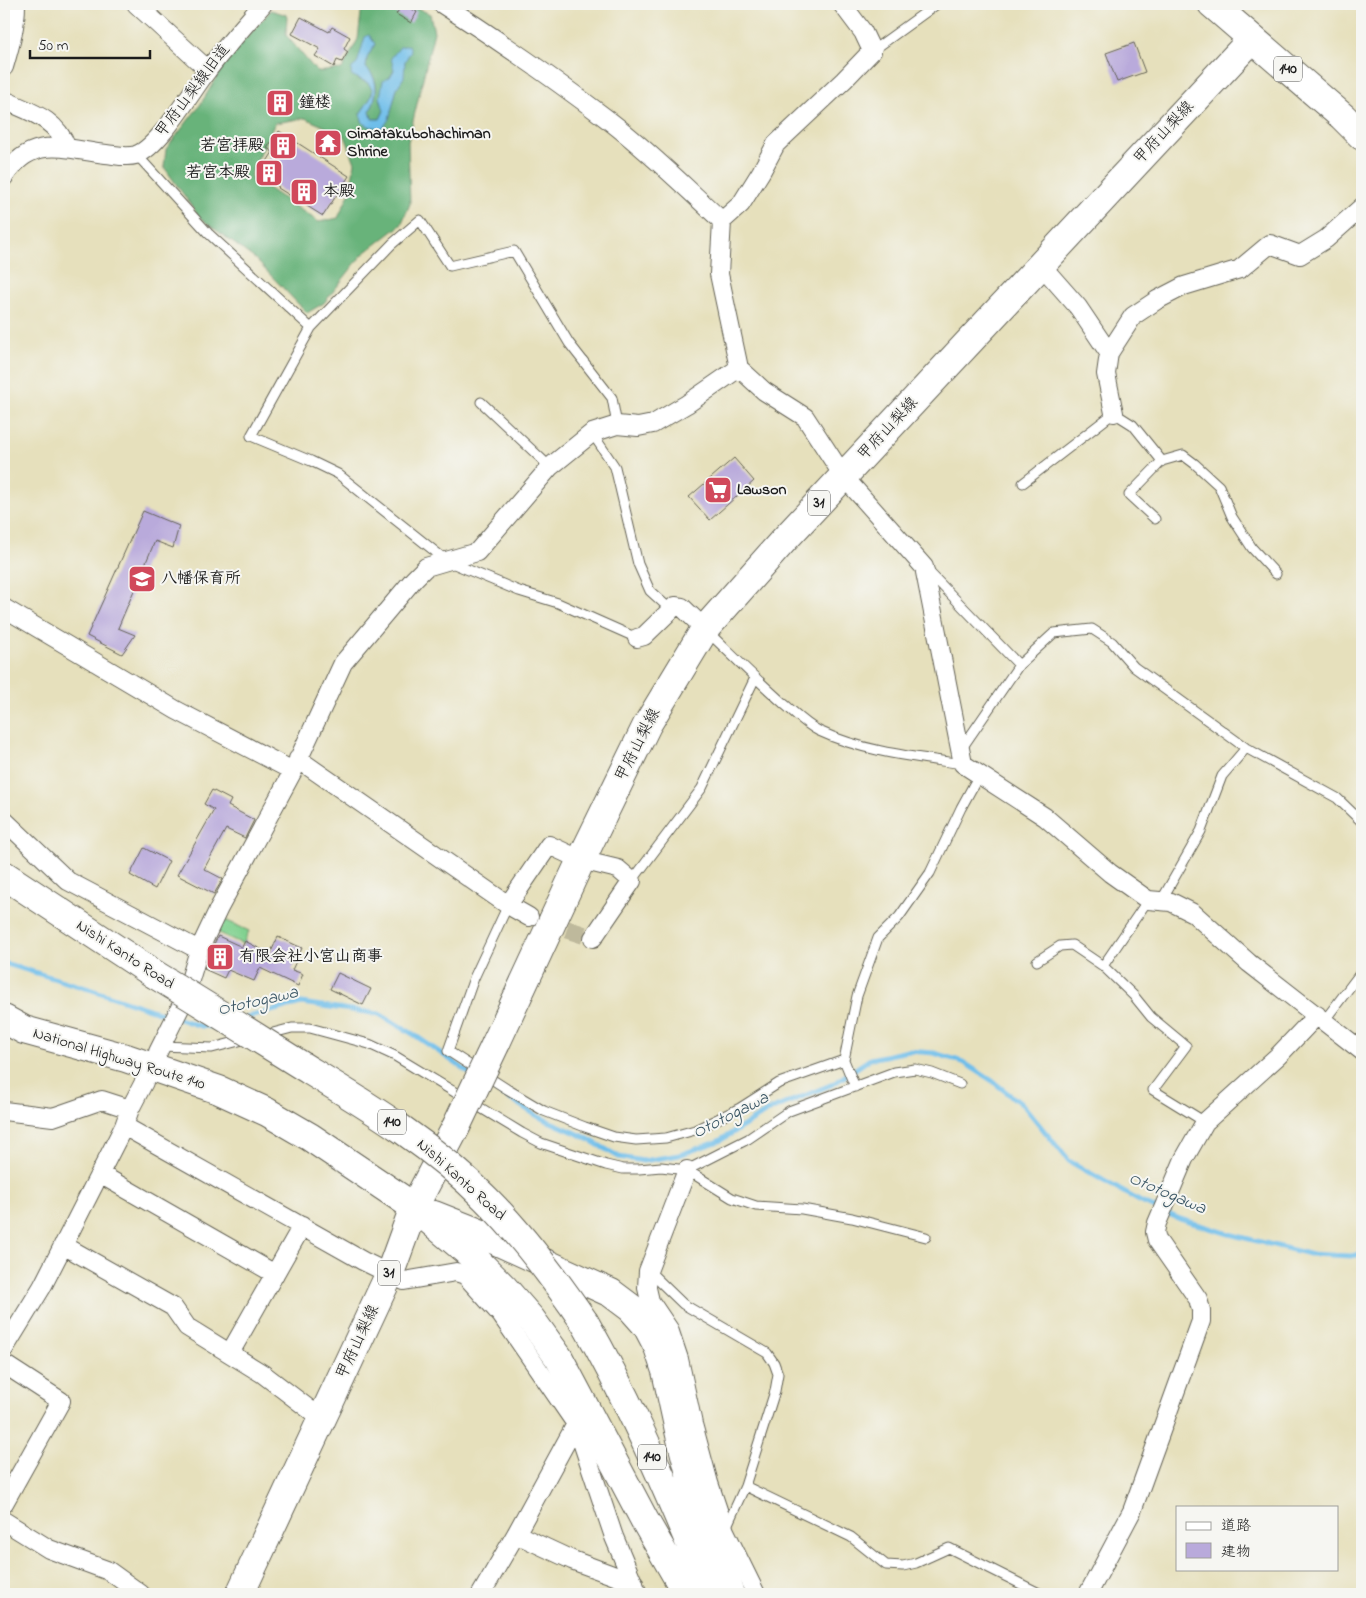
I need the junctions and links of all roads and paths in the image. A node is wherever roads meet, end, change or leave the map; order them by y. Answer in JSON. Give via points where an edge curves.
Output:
{"nodes":[{"id":1,"x":136,"y":4,"type":"edge"},
{"id":2,"x":263,"y":4,"type":"edge"},
{"id":3,"x":442,"y":4,"type":"edge"},
{"id":4,"x":842,"y":4,"type":"edge"},
{"id":5,"x":937,"y":4,"type":"edge"},
{"id":6,"x":1212,"y":4,"type":"edge"},
{"id":7,"x":12,"y":10,"type":"edge"},
{"id":8,"x":1252,"y":39,"type":"junction"},
{"id":9,"x":872,"y":51,"type":"junction"},
{"id":10,"x":4,"y":66,"type":"edge"},
{"id":11,"x":208,"y":70,"type":"junction"},
{"id":12,"x":4,"y":100,"type":"edge"},
{"id":13,"x":1362,"y":136,"type":"edge"},
{"id":14,"x":67,"y":148,"type":"junction"},
{"id":15,"x":136,"y":154,"type":"junction"},
{"id":16,"x":4,"y":176,"type":"edge"},
{"id":17,"x":1362,"y":207,"type":"edge"},
{"id":18,"x":722,"y":221,"type":"junction"},
{"id":19,"x":1041,"y":265,"type":"junction"},
{"id":20,"x":311,"y":328,"type":"junction"},
{"id":21,"x":1108,"y":353,"type":"junction"},
{"id":22,"x":739,"y":368,"type":"junction"},
{"id":23,"x":481,"y":402,"type":"dead end"},
{"id":24,"x":1114,"y":413,"type":"junction"},
{"id":25,"x":618,"y":425,"type":"junction"},
{"id":26,"x":592,"y":433,"type":"junction"},
{"id":27,"x":1162,"y":461,"type":"junction"},
{"id":28,"x":550,"y":467,"type":"junction"},
{"id":29,"x":844,"y":477,"type":"junction"},
{"id":30,"x":1023,"y":483,"type":"dead end"},
{"id":31,"x":1155,"y":519,"type":"dead end"},
{"id":32,"x":446,"y":561,"type":"junction"},
{"id":33,"x":924,"y":567,"type":"junction"},
{"id":34,"x":1276,"y":574,"type":"dead end"},
{"id":35,"x":4,"y":608,"type":"edge"},
{"id":36,"x":671,"y":610,"type":"junction"},
{"id":37,"x":705,"y":629,"type":"junction"},
{"id":38,"x":637,"y":638,"type":"joint"},
{"id":39,"x":1019,"y":665,"type":"junction"},
{"id":40,"x":755,"y":678,"type":"junction"},
{"id":41,"x":1246,"y":748,"type":"junction"},
{"id":42,"x":962,"y":757,"type":"junction"},
{"id":43,"x":296,"y":765,"type":"junction"},
{"id":44,"x":979,"y":775,"type":"junction"},
{"id":45,"x":4,"y":820,"type":"edge"},
{"id":46,"x":1362,"y":822,"type":"edge"},
{"id":47,"x":581,"y":860,"type":"junction"},
{"id":48,"x":4,"y":875,"type":"edge"},
{"id":49,"x":632,"y":881,"type":"junction"},
{"id":50,"x":1155,"y":900,"type":"junction"},
{"id":51,"x":508,"y":905,"type":"junction"},
{"id":52,"x":529,"y":917,"type":"tunnel mouth"},
{"id":53,"x":593,"y":938,"type":"dead end"},
{"id":54,"x":199,"y":950,"type":"junction"},
{"id":55,"x":1037,"y":961,"type":"dead end"},
{"id":56,"x":1103,"y":966,"type":"junction"},
{"id":57,"x":1362,"y":971,"type":"edge"},
{"id":58,"x":1321,"y":1018,"type":"junction"},
{"id":59,"x":4,"y":1020,"type":"edge"},
{"id":60,"x":162,"y":1044,"type":"joint"},
{"id":61,"x":1362,"y":1051,"type":"edge"},
{"id":62,"x":844,"y":1060,"type":"junction"},
{"id":63,"x":144,"y":1082,"type":"dead end"},
{"id":64,"x":960,"y":1084,"type":"dead end"},
{"id":65,"x":855,"y":1087,"type":"junction"},
{"id":66,"x":130,"y":1110,"type":"junction"},
{"id":67,"x":4,"y":1111,"type":"edge"},
{"id":68,"x":1205,"y":1122,"type":"junction"},
{"id":69,"x":124,"y":1126,"type":"junction"},
{"id":70,"x":687,"y":1170,"type":"junction"},
{"id":71,"x":100,"y":1174,"type":"junction"},
{"id":72,"x":414,"y":1208,"type":"junction"},
{"id":73,"x":302,"y":1226,"type":"junction"},
{"id":74,"x":926,"y":1237,"type":"dead end"},
{"id":75,"x":63,"y":1245,"type":"junction"},
{"id":76,"x":648,"y":1271,"type":"junction"},
{"id":77,"x":390,"y":1273,"type":"junction"},
{"id":78,"x":275,"y":1274,"type":"junction"},
{"id":79,"x":4,"y":1349,"type":"edge"},
{"id":80,"x":230,"y":1353,"type":"junction"},
{"id":81,"x":4,"y":1364,"type":"edge"},
{"id":82,"x":322,"y":1419,"type":"junction"},
{"id":83,"x":576,"y":1424,"type":"junction"},
{"id":84,"x":745,"y":1486,"type":"junction"},
{"id":85,"x":4,"y":1502,"type":"edge"},
{"id":86,"x":4,"y":1521,"type":"edge"},
{"id":87,"x":725,"y":1531,"type":"junction"},
{"id":88,"x":516,"y":1534,"type":"junction"},
{"id":89,"x":632,"y":1591,"type":"edge"},
{"id":90,"x":141,"y":1594,"type":"edge"},
{"id":91,"x":240,"y":1594,"type":"edge"},
{"id":92,"x":481,"y":1594,"type":"edge"},
{"id":93,"x":688,"y":1594,"type":"edge"},
{"id":94,"x":712,"y":1594,"type":"edge"},
{"id":95,"x":730,"y":1594,"type":"edge"},
{"id":96,"x":756,"y":1594,"type":"edge"},
{"id":97,"x":1040,"y":1594,"type":"edge"},
{"id":98,"x":1088,"y":1594,"type":"edge"}],
"edges":[{"from":1,"to":11,"type":"street"},
{"from":2,"to":11,"type":"street","name":"甲府山梨線旧道"},
{"from":3,"to":18,"type":"street","via":[[491,35],[611,123]]},
{"from":4,"to":9,"type":"street"},
{"from":5,"to":9,"type":"lane"},
{"from":6,"to":8,"type":"main road","number":"140"},
{"from":7,"to":10,"type":"street","via":[[12,40]]},
{"from":8,"to":13,"type":"main road","number":"140"},
{"from":8,"to":19,"type":"main road","name":"甲府山梨線","number":"31"},
{"from":9,"to":18,"type":"street","via":[[776,144],[741,204]]},
{"from":11,"to":15,"type":"street","name":"甲府山梨線旧道","via":[[160,136],[151,146]]},
{"from":12,"to":14,"type":"street","via":[[45,119],[62,135]]},
{"from":14,"to":15,"type":"street","via":[[123,156]]},
{"from":14,"to":16,"type":"street","via":[[44,147],[27,152]]},
{"from":15,"to":20,"type":"lane","via":[[208,233]]},
{"from":17,"to":21,"type":"street","via":[[1326,239],[1300,256],[1270,244],[1240,269],[1184,286],[1156,300],[1133,316]]},
{"from":18,"to":22,"type":"street","via":[[719,274]]},
{"from":19,"to":21,"type":"street","via":[[1078,307]]},
{"from":19,"to":29,"type":"main road","name":"甲府山梨線","number":"31"},
{"from":20,"to":25,"type":"lane","via":[[392,244],[420,220],[450,266],[514,251],[569,343],[612,398]]},
{"from":20,"to":32,"type":"lane","via":[[251,436],[338,474]]},
{"from":21,"to":24,"type":"street","via":[[1106,374]]},
{"from":22,"to":25,"type":"street","via":[[653,424],[638,427]]},
{"from":22,"to":29,"type":"street","via":[[764,391],[805,417]]},
{"from":23,"to":28,"type":"lane"},
{"from":24,"to":27,"type":"lane","via":[[1133,425]]},
{"from":24,"to":30,"type":"lane"},
{"from":25,"to":26,"type":"street"},
{"from":26,"to":28,"type":"street"},
{"from":26,"to":36,"type":"lane","via":[[615,468],[638,564],[650,590]]},
{"from":27,"to":31,"type":"lane","via":[[1129,494]]},
{"from":27,"to":34,"type":"lane","via":[[1182,455],[1219,486],[1232,517],[1252,548]]},
{"from":28,"to":32,"type":"street","via":[[477,552]]},
{"from":29,"to":33,"type":"street"},
{"from":29,"to":37,"type":"main road","name":"甲府山梨線","number":"31"},
{"from":32,"to":38,"type":"lane"},
{"from":32,"to":43,"type":"street","via":[[426,566],[343,663]]},
{"from":33,"to":39,"type":"lane"},
{"from":33,"to":42,"type":"street"},
{"from":35,"to":43,"type":"street","via":[[176,710]]},
{"from":36,"to":37,"type":"street","via":[[675,606],[682,607]]},
{"from":36,"to":38,"type":"street","via":[[644,636]]},
{"from":37,"to":40,"type":"lane"},
{"from":37,"to":47,"type":"main road","name":"甲府山梨線","number":"31","via":[[647,725]]},
{"from":39,"to":41,"type":"lane","via":[[1054,633],[1092,629],[1112,642],[1134,667]]},
{"from":39,"to":42,"type":"lane"},
{"from":40,"to":42,"type":"lane","via":[[818,730],[872,750],[914,757]]},
{"from":40,"to":49,"type":"lane","via":[[702,788]]},
{"from":41,"to":46,"type":"lane","via":[[1337,798]]},
{"from":41,"to":50,"type":"lane","via":[[1222,776],[1200,831]]},
{"from":42,"to":44,"type":"street"},
{"from":43,"to":51,"type":"street"},
{"from":43,"to":54,"type":"street"},
{"from":44,"to":50,"type":"street","via":[[1045,817],[1110,873]]},
{"from":44,"to":62,"type":"lane","via":[[930,873],[899,917],[878,938],[857,996]]},
{"from":45,"to":54,"type":"street","via":[[68,881]]},
{"from":47,"to":49,"type":"street","via":[[618,869]]},
{"from":47,"to":51,"type":"street","via":[[549,845]]},
{"from":47,"to":72,"type":"main road","name":"甲府山梨線","number":"31","bridge":true,"via":[[456,1128]]},
{"from":48,"to":94,"type":"main road","name":"Nishi Kanto Road","number":"140","bridge":true,"via":[[154,974],[368,1106],[450,1165],[486,1198],[554,1277],[611,1367]]},
{"from":49,"to":53,"type":"street"},
{"from":50,"to":56,"type":"lane"},
{"from":50,"to":58,"type":"street","via":[[1171,902],[1193,913],[1249,963]]},
{"from":51,"to":52,"type":"street"},
{"from":51,"to":62,"type":"lane","via":[[474,978],[448,1051],[544,1111],[614,1136],[636,1140],[666,1138],[714,1122],[779,1083]]},
{"from":54,"to":60,"type":"street","via":[[184,1000]]},
{"from":55,"to":56,"type":"lane","via":[[1060,946],[1072,946]]},
{"from":56,"to":68,"type":"lane","via":[[1152,1017],[1186,1046],[1153,1090]]},
{"from":57,"to":58,"type":"lane"},
{"from":58,"to":61,"type":"street"},
{"from":58,"to":68,"type":"street"},
{"from":59,"to":72,"type":"main road","name":"National Highway Route 140","via":[[31,1032],[126,1058],[219,1090],[310,1137]]},
{"from":60,"to":70,"type":"lane","via":[[212,1048],[292,1028],[310,1028],[369,1044],[395,1056],[541,1143],[606,1165]]},
{"from":62,"to":65,"type":"lane"},
{"from":63,"to":66,"type":"street"},
{"from":64,"to":65,"type":"lane","via":[[915,1069],[894,1072]]},
{"from":65,"to":70,"type":"lane","via":[[789,1111],[748,1139]]},
{"from":66,"to":67,"type":"street","via":[[102,1100],[53,1117]]},
{"from":66,"to":69,"type":"street"},
{"from":68,"to":98,"type":"street","via":[[1184,1159],[1155,1232],[1157,1240],[1198,1299],[1201,1321],[1132,1511]]},
{"from":69,"to":71,"type":"street"},
{"from":69,"to":73,"type":"street"},
{"from":70,"to":74,"type":"lane","via":[[732,1198],[756,1206],[852,1218]]},
{"from":70,"to":76,"type":"street"},
{"from":71,"to":75,"type":"street"},
{"from":71,"to":78,"type":"street"},
{"from":72,"to":77,"type":"main road","name":"甲府山梨線","number":"31"},
{"from":72,"to":93,"type":"main road","via":[[470,1254],[532,1319],[559,1358],[645,1521]]},
{"from":72,"to":95,"type":"main road","via":[[477,1232],[611,1293],[647,1326],[666,1371],[694,1489]]},
{"from":73,"to":77,"type":"street"},
{"from":73,"to":78,"type":"street"},
{"from":75,"to":79,"type":"street","via":[[42,1288]]},
{"from":75,"to":80,"type":"street","via":[[173,1307],[188,1328]]},
{"from":76,"to":84,"type":"lane","via":[[683,1304],[767,1353],[774,1363],[778,1374],[776,1391]]},
{"from":76,"to":87,"type":"street","via":[[650,1301],[668,1329],[680,1360],[693,1424]]},
{"from":77,"to":82,"type":"main road","name":"甲府山梨線","number":"31"},
{"from":77,"to":83,"type":"street","via":[[404,1281],[456,1272],[465,1276],[501,1315]]},
{"from":78,"to":80,"type":"street"},
{"from":80,"to":82,"type":"street","via":[[264,1374]]},
{"from":81,"to":85,"type":"street","via":[[61,1401]]},
{"from":82,"to":91,"type":"main road","name":"甲府山梨線","number":"31"},
{"from":83,"to":88,"type":"street"},
{"from":83,"to":89,"type":"street"},
{"from":84,"to":87,"type":"lane"},
{"from":84,"to":97,"type":"lane","via":[[851,1537],[886,1565],[916,1563],[949,1548]]},
{"from":86,"to":90,"type":"street","via":[[49,1549],[108,1571]]},
{"from":87,"to":96,"type":"street"},
{"from":88,"to":89,"type":"street"},
{"from":88,"to":92,"type":"street"}]}
